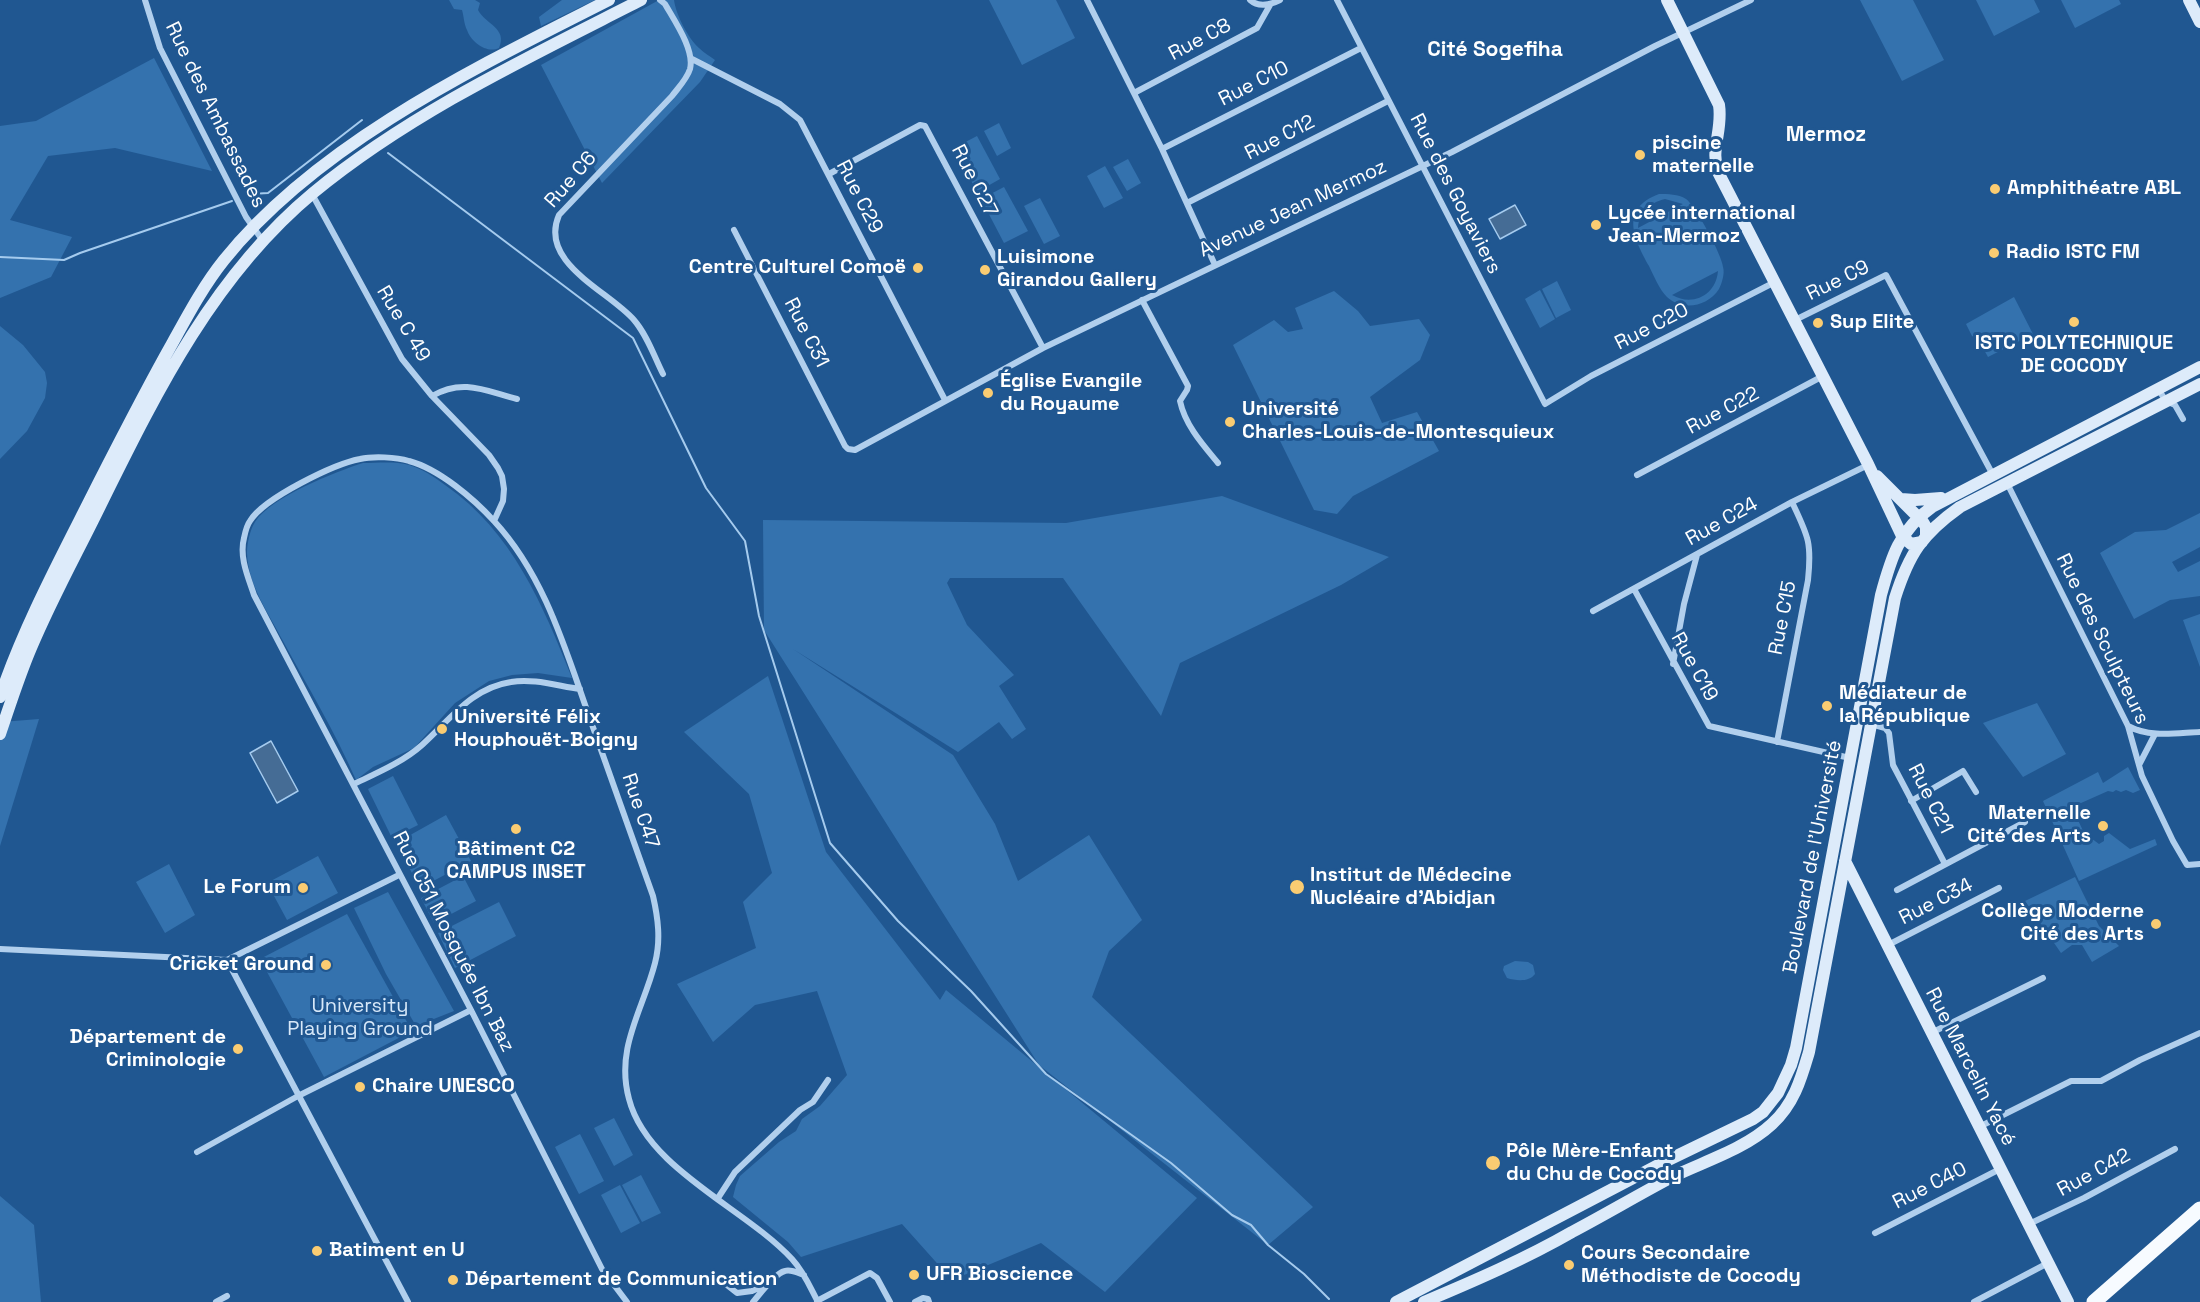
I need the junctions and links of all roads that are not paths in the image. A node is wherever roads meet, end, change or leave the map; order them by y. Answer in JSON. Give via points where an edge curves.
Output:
{"nodes":[{"id":1,"x":145,"y":0,"type":"edge"},
{"id":2,"x":609,"y":0,"type":"edge"},
{"id":3,"x":641,"y":0,"type":"edge"},
{"id":4,"x":1087,"y":0,"type":"edge"},
{"id":5,"x":1250,"y":0,"type":"edge"},
{"id":6,"x":1280,"y":0,"type":"edge"},
{"id":7,"x":1337,"y":0,"type":"edge"},
{"id":8,"x":1667,"y":0,"type":"edge"},
{"id":9,"x":1751,"y":0,"type":"edge"},
{"id":10,"x":2189,"y":0,"type":"edge"},
{"id":11,"x":663,"y":1,"type":"edge"},
{"id":12,"x":1270,"y":5,"type":"junction"},
{"id":13,"x":2200,"y":22,"type":"edge"},
{"id":14,"x":1684,"y":33,"type":"junction"},
{"id":15,"x":1361,"y":48,"type":"junction"},
{"id":16,"x":692,"y":59,"type":"junction"},
{"id":17,"x":1134,"y":93,"type":"junction"},
{"id":18,"x":1388,"y":101,"type":"junction"},
{"id":19,"x":1162,"y":149,"type":"junction"},
{"id":20,"x":1421,"y":166,"type":"junction"},
{"id":21,"x":829,"y":174,"type":"junction"},
{"id":22,"x":312,"y":194,"type":"junction"},
{"id":23,"x":1187,"y":203,"type":"junction"},
{"id":24,"x":254,"y":228,"type":"junction"},
{"id":25,"x":734,"y":230,"type":"dead end"},
{"id":26,"x":263,"y":241,"type":"junction"},
{"id":27,"x":1215,"y":265,"type":"junction"},
{"id":28,"x":1776,"y":282,"type":"junction"},
{"id":29,"x":1142,"y":300,"type":"junction"},
{"id":30,"x":1795,"y":320,"type":"junction"},
{"id":31,"x":1043,"y":348,"type":"junction"},
{"id":32,"x":2200,"y":368,"type":"edge"},
{"id":33,"x":663,"y":374,"type":"dead end"},
{"id":34,"x":1823,"y":376,"type":"junction"},
{"id":35,"x":2200,"y":384,"type":"edge"},
{"id":36,"x":2164,"y":386,"type":"junction"},
{"id":37,"x":432,"y":396,"type":"junction"},
{"id":38,"x":517,"y":399,"type":"dead end"},
{"id":39,"x":945,"y":400,"type":"junction"},
{"id":40,"x":2172,"y":401,"type":"junction"},
{"id":41,"x":1545,"y":404,"type":"joint"},
{"id":42,"x":2183,"y":419,"type":"dead end"},
{"id":43,"x":850,"y":450,"type":"joint"},
{"id":44,"x":1218,"y":463,"type":"dead end"},
{"id":45,"x":1870,"y":468,"type":"junction"},
{"id":46,"x":1637,"y":475,"type":"dead end"},
{"id":47,"x":1993,"y":475,"type":"junction"},
{"id":48,"x":2006,"y":482,"type":"junction"},
{"id":49,"x":1951,"y":496,"type":"junction"},
{"id":50,"x":1901,"y":499,"type":"junction"},
{"id":51,"x":1792,"y":502,"type":"junction"},
{"id":52,"x":1918,"y":517,"type":"junction"},
{"id":53,"x":494,"y":520,"type":"junction"},
{"id":54,"x":1902,"y":536,"type":"junction"},
{"id":55,"x":1924,"y":539,"type":"junction"},
{"id":56,"x":1697,"y":555,"type":"junction"},
{"id":57,"x":1634,"y":589,"type":"junction"},
{"id":58,"x":254,"y":595,"type":"joint"},
{"id":59,"x":1593,"y":611,"type":"dead end"},
{"id":60,"x":1673,"y":664,"type":"junction"},
{"id":61,"x":580,"y":689,"type":"junction"},
{"id":62,"x":0,"y":697,"type":"edge"},
{"id":63,"x":1871,"y":724,"type":"junction"},
{"id":64,"x":2128,"y":726,"type":"junction"},
{"id":65,"x":2200,"y":732,"type":"edge"},
{"id":66,"x":0,"y":734,"type":"edge"},
{"id":67,"x":2155,"y":734,"type":"junction"},
{"id":68,"x":1777,"y":742,"type":"junction"},
{"id":69,"x":1851,"y":758,"type":"junction"},
{"id":70,"x":2139,"y":766,"type":"junction"},
{"id":71,"x":354,"y":784,"type":"junction"},
{"id":72,"x":1976,"y":792,"type":"dead end"},
{"id":73,"x":1911,"y":801,"type":"junction"},
{"id":74,"x":2025,"y":822,"type":"dead end"},
{"id":75,"x":1832,"y":859,"type":"junction"},
{"id":76,"x":1845,"y":861,"type":"junction"},
{"id":77,"x":1945,"y":864,"type":"junction"},
{"id":78,"x":2200,"y":864,"type":"edge"},
{"id":79,"x":399,"y":875,"type":"junction"},
{"id":80,"x":1999,"y":888,"type":"dead end"},
{"id":81,"x":1897,"y":890,"type":"dead end"},
{"id":82,"x":1888,"y":945,"type":"junction"},
{"id":83,"x":0,"y":949,"type":"edge"},
{"id":84,"x":227,"y":960,"type":"junction"},
{"id":85,"x":2043,"y":978,"type":"dead end"},
{"id":86,"x":471,"y":1010,"type":"junction"},
{"id":87,"x":1931,"y":1034,"type":"junction"},
{"id":88,"x":2200,"y":1034,"type":"edge"},
{"id":89,"x":828,"y":1080,"type":"dead end"},
{"id":90,"x":298,"y":1096,"type":"junction"},
{"id":91,"x":1979,"y":1127,"type":"junction"},
{"id":92,"x":2175,"y":1149,"type":"dead end"},
{"id":93,"x":196,"y":1152,"type":"dead end"},
{"id":94,"x":1662,"y":1163,"type":"junction"},
{"id":95,"x":2000,"y":1169,"type":"junction"},
{"id":96,"x":1670,"y":1179,"type":"junction"},
{"id":97,"x":718,"y":1198,"type":"junction"},
{"id":98,"x":2200,"y":1209,"type":"edge"},
{"id":99,"x":2200,"y":1219,"type":"edge"},
{"id":100,"x":2028,"y":1224,"type":"junction"},
{"id":101,"x":1875,"y":1233,"type":"dead end"},
{"id":102,"x":2048,"y":1263,"type":"junction"},
{"id":103,"x":805,"y":1275,"type":"junction"},
{"id":104,"x":723,"y":1282,"type":"dead end"},
{"id":105,"x":771,"y":1282,"type":"junction"},
{"id":106,"x":227,"y":1296,"type":"dead end"},
{"id":107,"x":1412,"y":1298,"type":"edge"},
{"id":108,"x":216,"y":1302,"type":"edge"},
{"id":109,"x":408,"y":1302,"type":"edge"},
{"id":110,"x":627,"y":1302,"type":"edge"},
{"id":111,"x":753,"y":1302,"type":"edge"},
{"id":112,"x":818,"y":1302,"type":"edge"},
{"id":113,"x":890,"y":1302,"type":"edge"},
{"id":114,"x":915,"y":1302,"type":"edge"},
{"id":115,"x":929,"y":1302,"type":"edge"},
{"id":116,"x":1396,"y":1302,"type":"edge"},
{"id":117,"x":1424,"y":1302,"type":"edge"},
{"id":118,"x":1974,"y":1302,"type":"edge"},
{"id":119,"x":2068,"y":1302,"type":"edge"},
{"id":120,"x":2094,"y":1302,"type":"edge"},
{"id":121,"x":2110,"y":1302,"type":"edge"}],
"edges":[{"from":1,"to":24,"type":"street","name":"Rue des Ambassades","via":[[160,48]]},
{"from":2,"to":24,"type":"street","via":[[384,123],[304,181]]},
{"from":3,"to":22,"type":"street","via":[[462,94],[362,156]]},
{"from":4,"to":17,"type":"street"},
{"from":5,"to":12,"type":"street"},
{"from":6,"to":12,"type":"street"},
{"from":7,"to":15,"type":"street","name":"Rue des Goyaviers"},
{"from":8,"to":14,"type":"street"},
{"from":9,"to":14,"type":"street","name":"Avenue Jean Mermoz"},
{"from":10,"to":13,"type":"street"},
{"from":11,"to":16,"type":"street"},
{"from":12,"to":17,"type":"street","name":"Rue C8","via":[[1257,28]]},
{"from":14,"to":20,"type":"street","name":"Avenue Jean Mermoz"},
{"from":14,"to":28,"type":"street","via":[[1719,105],[1721,118],[1714,160],[1718,172]]},
{"from":15,"to":18,"type":"street","name":"Rue des Goyaviers"},
{"from":15,"to":19,"type":"street","name":"Rue C10"},
{"from":16,"to":21,"type":"street","name":"Rue C29","via":[[794,113]]},
{"from":16,"to":33,"type":"street","name":"Rue C6","via":[[687,76],[672,96],[559,215],[555,224],[555,239],[571,267],[632,318]]},
{"from":17,"to":19,"type":"street"},
{"from":18,"to":20,"type":"street","name":"Rue des Goyaviers"},
{"from":18,"to":23,"type":"street","name":"Rue C12"},
{"from":19,"to":23,"type":"street"},
{"from":20,"to":27,"type":"street","name":"Avenue Jean Mermoz"},
{"from":20,"to":41,"type":"street","name":"Rue des Goyaviers"},
{"from":21,"to":31,"type":"street","name":"Rue C27","via":[[920,125],[927,127]]},
{"from":21,"to":39,"type":"street","name":"Rue C29"},
{"from":22,"to":26,"type":"street"},
{"from":22,"to":37,"type":"street","name":"Rue C 49","via":[[402,359]]},
{"from":23,"to":27,"type":"street"},
{"from":24,"to":26,"type":"street","name":"Rue des Ambassades"},
{"from":24,"to":62,"type":"street","via":[[201,292],[151,380],[52,577]]},
{"from":25,"to":43,"type":"street","name":"Rue C31"},
{"from":26,"to":66,"type":"street","via":[[186,343],[145,416],[32,646]]},
{"from":27,"to":29,"type":"street","name":"Avenue Jean Mermoz"},
{"from":28,"to":30,"type":"street"},
{"from":28,"to":41,"type":"street","name":"Rue C20","via":[[1591,376]]},
{"from":29,"to":31,"type":"street","name":"Avenue Jean Mermoz"},
{"from":29,"to":44,"type":"street","via":[[1188,386],[1180,401],[1182,408],[1197,437]]},
{"from":30,"to":34,"type":"street"},
{"from":30,"to":47,"type":"street","name":"Rue C9","via":[[1886,275]]},
{"from":31,"to":39,"type":"street","name":"Avenue Jean Mermoz"},
{"from":32,"to":36,"type":"street","name":"Boulevard de l'Université"},
{"from":34,"to":45,"type":"street"},
{"from":34,"to":46,"type":"street","name":"Rue C22"},
{"from":35,"to":40,"type":"street","name":"Boulevard de l'Université"},
{"from":36,"to":40,"type":"street"},
{"from":36,"to":40,"type":"street"},
{"from":36,"to":47,"type":"street","name":"Boulevard de l'Université"},
{"from":37,"to":38,"type":"street","via":[[446,388],[472,387]]},
{"from":37,"to":53,"type":"street","name":"Rue C 49","via":[[489,455],[502,476],[503,501]]},
{"from":39,"to":43,"type":"street","name":"Avenue Jean Mermoz"},
{"from":40,"to":42,"type":"street"},
{"from":40,"to":48,"type":"street","name":"Boulevard de l'Université"},
{"from":45,"to":50,"type":"street"},
{"from":45,"to":51,"type":"street","name":"Rue C24"},
{"from":45,"to":54,"type":"street"},
{"from":47,"to":49,"type":"street","name":"Boulevard de l'Université"},
{"from":48,"to":55,"type":"street","name":"Boulevard de l'Université","via":[[1960,507]]},
{"from":48,"to":64,"type":"street","name":"Rue des Sculpteurs"},
{"from":49,"to":50,"type":"street"},
{"from":49,"to":52,"type":"street","name":"Boulevard de l'Université"},
{"from":50,"to":52,"type":"street"},
{"from":51,"to":56,"type":"street","name":"Rue C24"},
{"from":51,"to":68,"type":"street","name":"Rue C15","via":[[1809,538],[1810,556]]},
{"from":52,"to":54,"type":"street","name":"Boulevard de l'Université"},
{"from":52,"to":55,"type":"street","via":[[1925,524]]},
{"from":53,"to":58,"type":"street","name":"Rue C47","via":[[430,469],[409,461],[361,458],[338,465],[276,497],[250,521],[243,538],[243,552]]},
{"from":53,"to":61,"type":"street","name":"Rue C47","via":[[541,590]]},
{"from":54,"to":55,"type":"street","via":[[1911,544]]},
{"from":54,"to":69,"type":"street","name":"Boulevard de l'Université","via":[[1881,595]]},
{"from":55,"to":63,"type":"street","name":"Boulevard de l'Université","via":[[1906,565],[1895,598]]},
{"from":56,"to":57,"type":"street","name":"Rue C24"},
{"from":56,"to":60,"type":"street"},
{"from":57,"to":59,"type":"street","name":"Rue C24"},
{"from":57,"to":60,"type":"street","name":"Rue C19"},
{"from":58,"to":71,"type":"street","name":"Rue C51 Mosquée Ibn Baz"},
{"from":60,"to":68,"type":"street","name":"Rue C19","via":[[1709,726]]},
{"from":61,"to":71,"type":"street","via":[[526,681],[493,687],[461,706],[415,751]]},
{"from":61,"to":97,"type":"street","name":"Rue C47","via":[[653,896],[659,931],[655,962],[628,1040],[628,1099],[645,1133],[660,1152]]},
{"from":63,"to":73,"type":"street","name":"Rue C21","via":[[1889,733],[1893,765]]},
{"from":63,"to":76,"type":"street","name":"Boulevard de l'Université"},
{"from":64,"to":67,"type":"street"},
{"from":64,"to":70,"type":"street","name":"Rue des Sculpteurs"},
{"from":65,"to":67,"type":"street"},
{"from":67,"to":70,"type":"street"},
{"from":68,"to":69,"type":"street","name":"Rue C19"},
{"from":69,"to":75,"type":"street","name":"Boulevard de l'Université"},
{"from":70,"to":78,"type":"street","name":"Rue des Sculpteurs","via":[[2181,856],[2187,865]]},
{"from":71,"to":79,"type":"street","name":"Rue C51 Mosquée Ibn Baz"},
{"from":72,"to":73,"type":"street","via":[[1963,771]]},
{"from":73,"to":77,"type":"street","name":"Rue C21"},
{"from":74,"to":77,"type":"street"},
{"from":75,"to":76,"type":"street"},
{"from":75,"to":94,"type":"street","name":"Boulevard de l'Université","via":[[1796,1048],[1778,1093],[1753,1119]]},
{"from":76,"to":82,"type":"street","name":"Rue Marcelin Yacé"},
{"from":76,"to":96,"type":"street","name":"Boulevard de l'Université","via":[[1809,1052],[1791,1101],[1762,1133]]},
{"from":77,"to":81,"type":"street"},
{"from":79,"to":84,"type":"street"},
{"from":79,"to":86,"type":"street","name":"Rue C51 Mosquée Ibn Baz"},
{"from":80,"to":82,"type":"street","name":"Rue C34"},
{"from":82,"to":87,"type":"street","name":"Rue Marcelin Yacé"},
{"from":83,"to":84,"type":"street"},
{"from":84,"to":90,"type":"street"},
{"from":85,"to":87,"type":"street"},
{"from":86,"to":90,"type":"street"},
{"from":86,"to":110,"type":"street","name":"Rue C51 Mosquée Ibn Baz","via":[[602,1269]]},
{"from":87,"to":91,"type":"street","name":"Rue Marcelin Yacé"},
{"from":88,"to":91,"type":"street","via":[[2101,1081],[2071,1081]]},
{"from":89,"to":97,"type":"street","via":[[813,1102],[789,1119],[735,1172]]},
{"from":90,"to":93,"type":"street"},
{"from":90,"to":109,"type":"street"},
{"from":91,"to":95,"type":"street","name":"Rue Marcelin Yacé"},
{"from":92,"to":100,"type":"street","name":"Rue C42"},
{"from":94,"to":96,"type":"street"},
{"from":94,"to":107,"type":"street","name":"Boulevard de l'Université"},
{"from":95,"to":100,"type":"street","name":"Rue Marcelin Yacé"},
{"from":95,"to":101,"type":"street","name":"Rue C40"},
{"from":96,"to":117,"type":"street","name":"Boulevard de l'Université","via":[[1572,1233]]},
{"from":97,"to":103,"type":"street","name":"Rue C47","via":[[791,1257]]},
{"from":98,"to":120,"type":"main road"},
{"from":99,"to":121,"type":"main road"},
{"from":100,"to":102,"type":"street","name":"Rue Marcelin Yacé"},
{"from":102,"to":118,"type":"street"},
{"from":102,"to":119,"type":"street","name":"Rue Marcelin Yacé"},
{"from":103,"to":105,"type":"street","via":[[784,1271]]},
{"from":103,"to":112,"type":"street","name":"Rue C47"},
{"from":104,"to":105,"type":"street","via":[[731,1290],[744,1293]]},
{"from":105,"to":111,"type":"street"},
{"from":106,"to":108,"type":"street"},
{"from":107,"to":116,"type":"street","name":"Boulevard de l'Université"},
{"from":112,"to":113,"type":"street","via":[[870,1274],[878,1278]]},
{"from":114,"to":115,"type":"street","via":[[923,1298]]}]}
